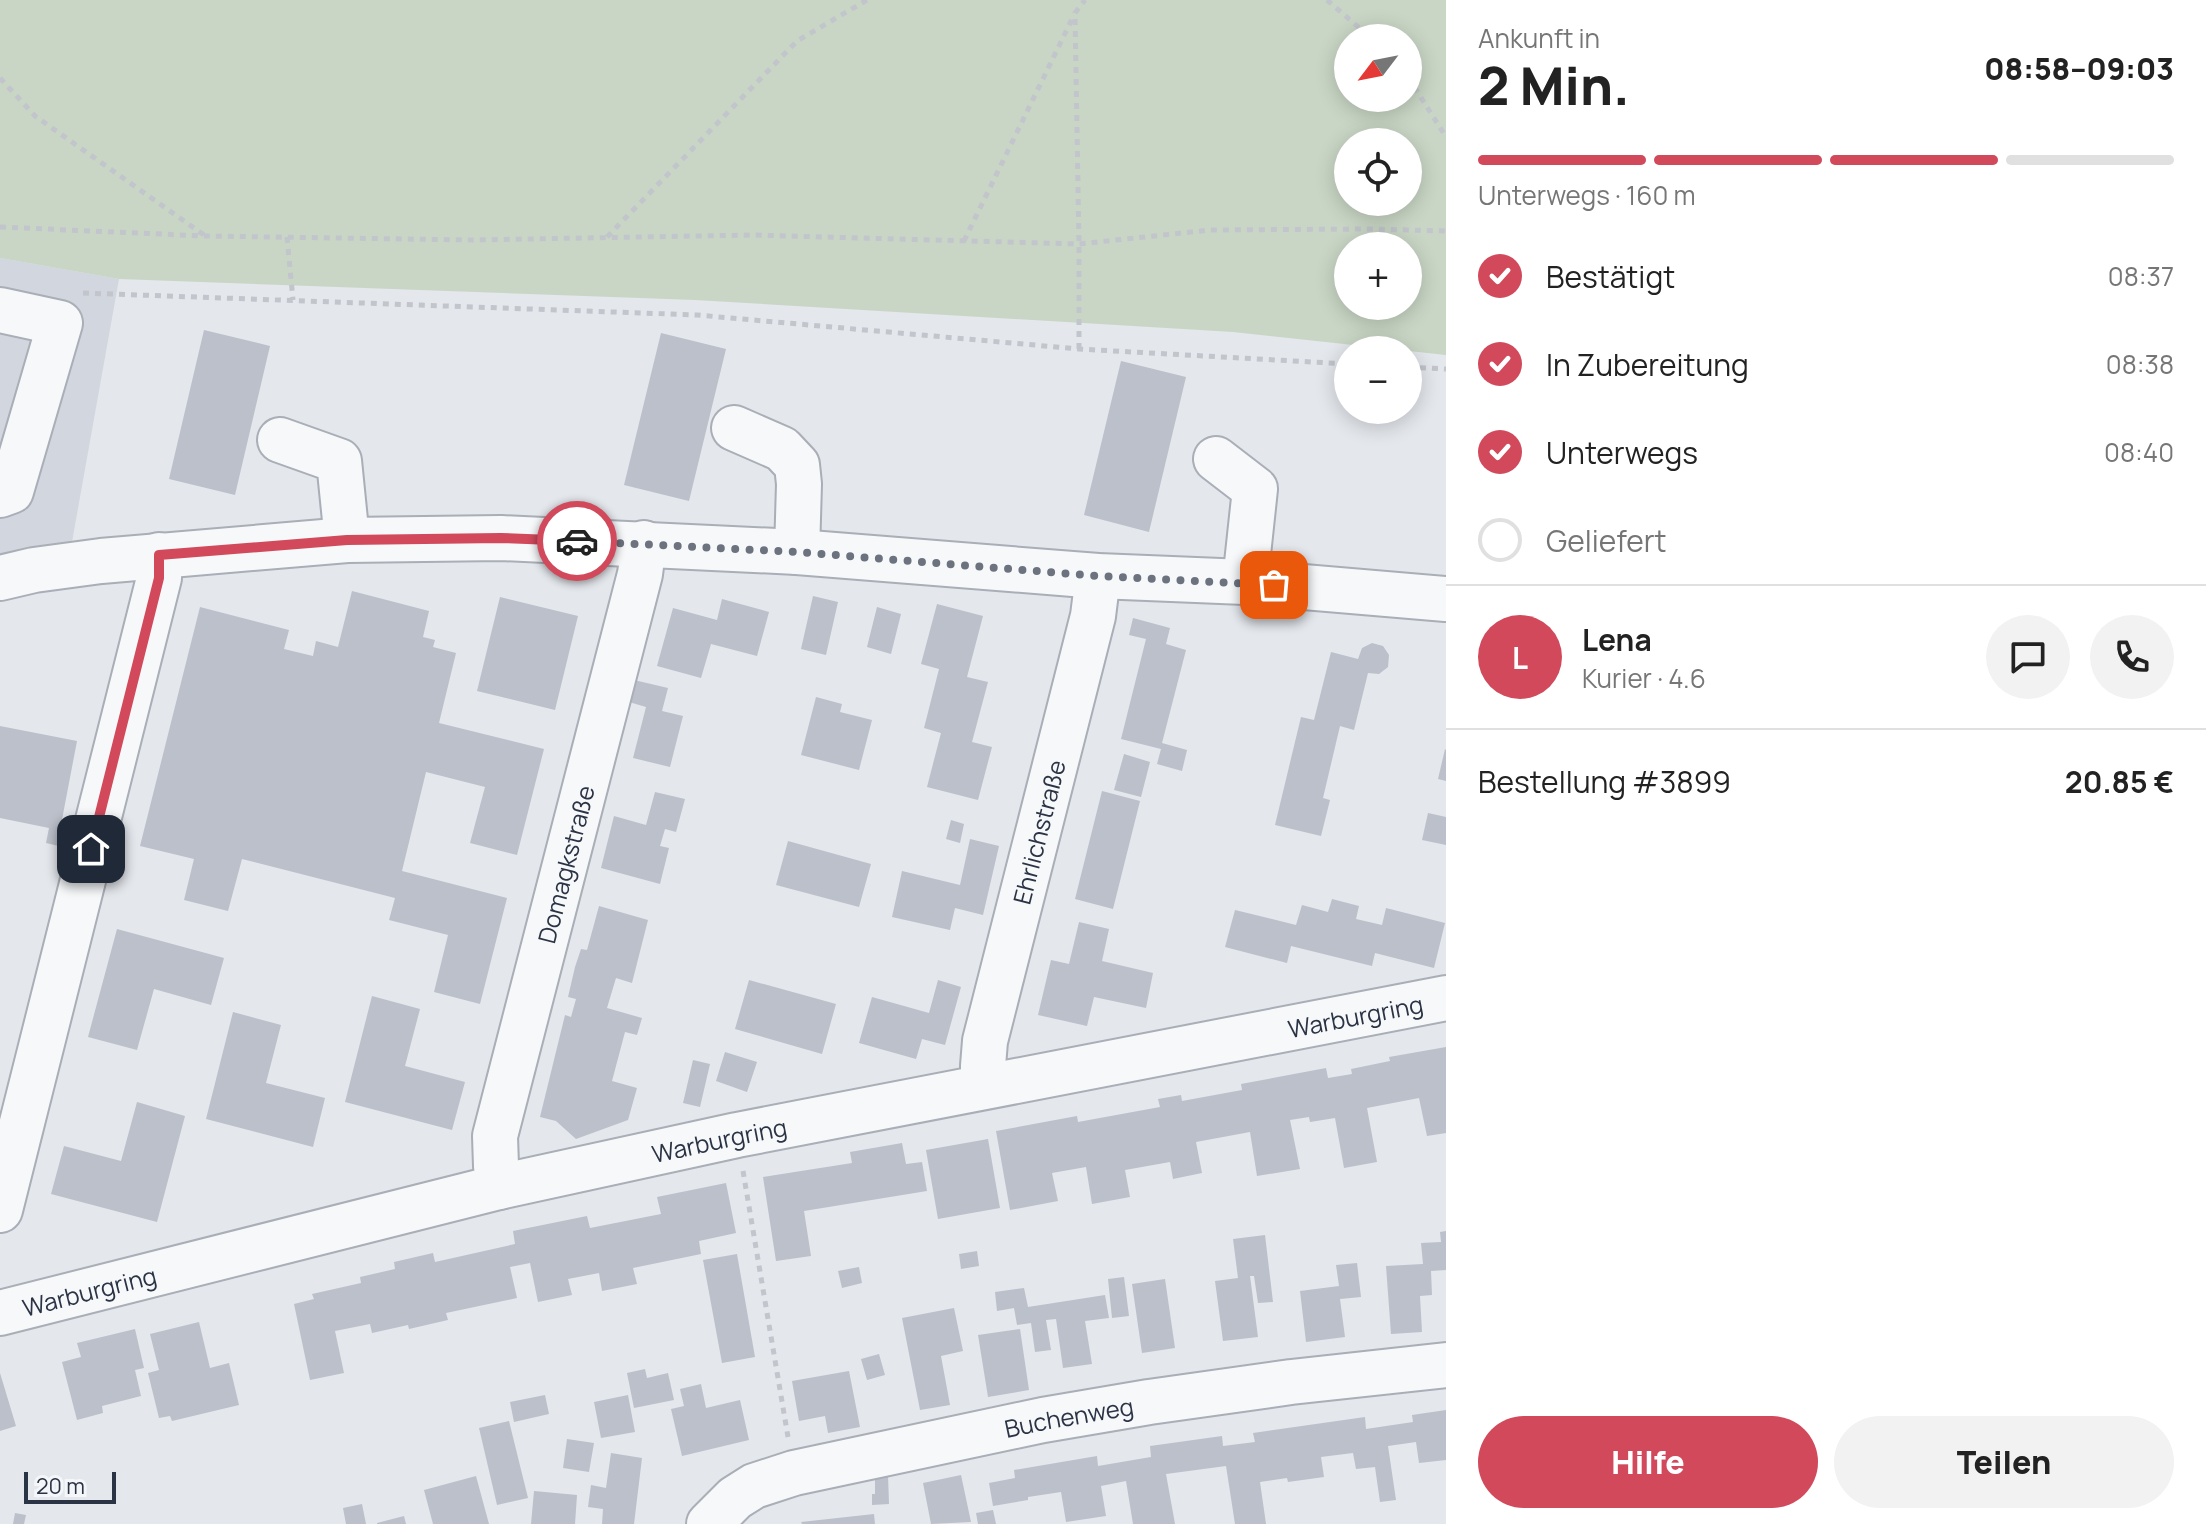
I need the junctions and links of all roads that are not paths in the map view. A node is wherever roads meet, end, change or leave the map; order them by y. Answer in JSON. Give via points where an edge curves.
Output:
{"nodes":[{"id":1,"x":0,"y":310,"type":"edge"},
{"id":2,"x":734,"y":428,"type":"dead end"},
{"id":3,"x":280,"y":440,"type":"dead end"},
{"id":4,"x":1216,"y":459,"type":"dead end"},
{"id":5,"x":0,"y":495,"type":"edge"},
{"id":6,"x":347,"y":540,"type":"junction"},
{"id":7,"x":644,"y":543,"type":"junction"},
{"id":8,"x":797,"y":552,"type":"junction"},
{"id":9,"x":159,"y":555,"type":"junction"},
{"id":10,"x":1098,"y":576,"type":"junction"},
{"id":11,"x":0,"y":578,"type":"edge"},
{"id":12,"x":1245,"y":582,"type":"junction"},
{"id":13,"x":1446,"y":599,"type":"edge"},
{"id":14,"x":1446,"y":998,"type":"edge"},
{"id":15,"x":983,"y":1087,"type":"junction"},
{"id":16,"x":499,"y":1187,"type":"junction"},
{"id":17,"x":0,"y":1210,"type":"edge"},
{"id":18,"x":0,"y":1313,"type":"edge"},
{"id":19,"x":1446,"y":1365,"type":"edge"},
{"id":20,"x":727,"y":1515,"type":"edge"}],
"edges":[{"from":1,"to":5,"type":"street","via":[[60,323],[11,491]]},
{"from":2,"to":8,"type":"street","via":[[782,449],[797,465]]},
{"from":3,"to":6,"type":"street","via":[[339,461]]},
{"from":4,"to":12,"type":"street","via":[[1255,489]]},
{"from":6,"to":7,"type":"street"},
{"from":6,"to":9,"type":"street"},
{"from":7,"to":8,"type":"street"},
{"from":7,"to":16,"type":"street","name":"Domagkstraße","via":[[495,1136]]},
{"from":8,"to":10,"type":"street"},
{"from":9,"to":11,"type":"street"},
{"from":9,"to":17,"type":"street","via":[[159,578]]},
{"from":10,"to":12,"type":"street"},
{"from":10,"to":15,"type":"street","name":"Ehrlichstraße","via":[[1093,616],[985,1041]]},
{"from":12,"to":13,"type":"street"},
{"from":14,"to":15,"type":"street","name":"Warburgring"},
{"from":15,"to":16,"type":"street","name":"Warburgring"},
{"from":16,"to":18,"type":"street","name":"Warburgring"},
{"from":19,"to":20,"type":"street","name":"Buchenweg","via":[[1043,1420],[794,1473],[754,1486]]}]}
